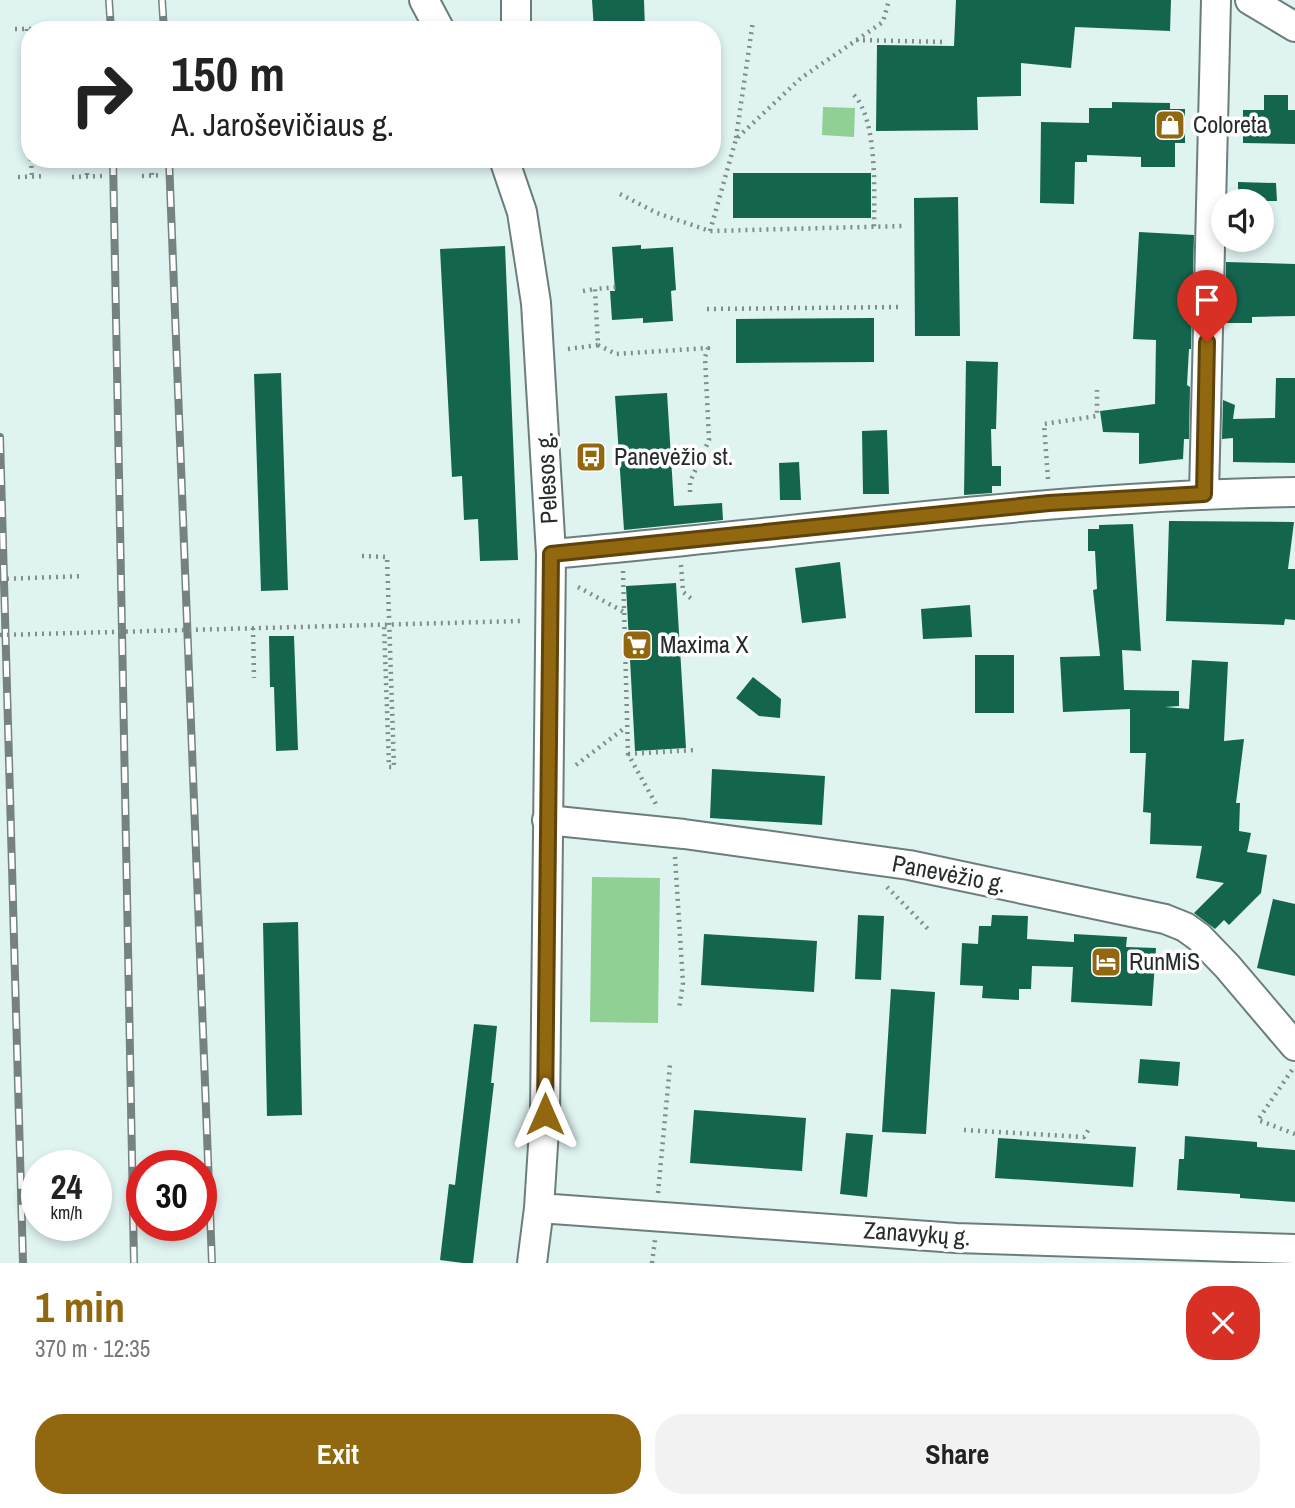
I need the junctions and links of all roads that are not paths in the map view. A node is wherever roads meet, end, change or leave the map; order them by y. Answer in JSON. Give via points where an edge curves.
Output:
{"nodes":[{"id":1,"x":424,"y":0,"type":"edge"},
{"id":2,"x":516,"y":0,"type":"edge"},
{"id":3,"x":1216,"y":0,"type":"edge"},
{"id":4,"x":1250,"y":0,"type":"edge"},
{"id":5,"x":435,"y":21,"type":"edge"},
{"id":6,"x":516,"y":21,"type":"edge"},
{"id":7,"x":1295,"y":27,"type":"edge"},
{"id":8,"x":507,"y":168,"type":"edge"},
{"id":9,"x":1295,"y":492,"type":"edge"},
{"id":10,"x":1204,"y":494,"type":"junction"},
{"id":11,"x":551,"y":554,"type":"junction"},
{"id":12,"x":547,"y":820,"type":"junction"},
{"id":13,"x":1295,"y":1049,"type":"edge"},
{"id":14,"x":539,"y":1208,"type":"junction"},
{"id":15,"x":1295,"y":1249,"type":"edge"},
{"id":16,"x":533,"y":1263,"type":"edge"}],
"edges":[{"from":1,"to":5,"type":"street"},
{"from":2,"to":6,"type":"street"},
{"from":3,"to":10,"type":"street"},
{"from":4,"to":7,"type":"street"},
{"from":8,"to":11,"type":"street","name":"Pelesos g.","via":[[522,212],[535,290]]},
{"from":9,"to":10,"type":"street"},
{"from":10,"to":11,"type":"street","via":[[1049,503]]},
{"from":11,"to":12,"type":"street","name":"Pelesos g."},
{"from":12,"to":13,"type":"street","name":"Panevėžio g.","via":[[671,843],[909,864],[1165,919],[1199,937]]},
{"from":12,"to":14,"type":"street","name":"Pelesos g.","via":[[545,1114]]},
{"from":14,"to":15,"type":"street","name":"Zanavykų g.","via":[[956,1238]]},
{"from":14,"to":16,"type":"street","name":"Pelesos g."}]}
